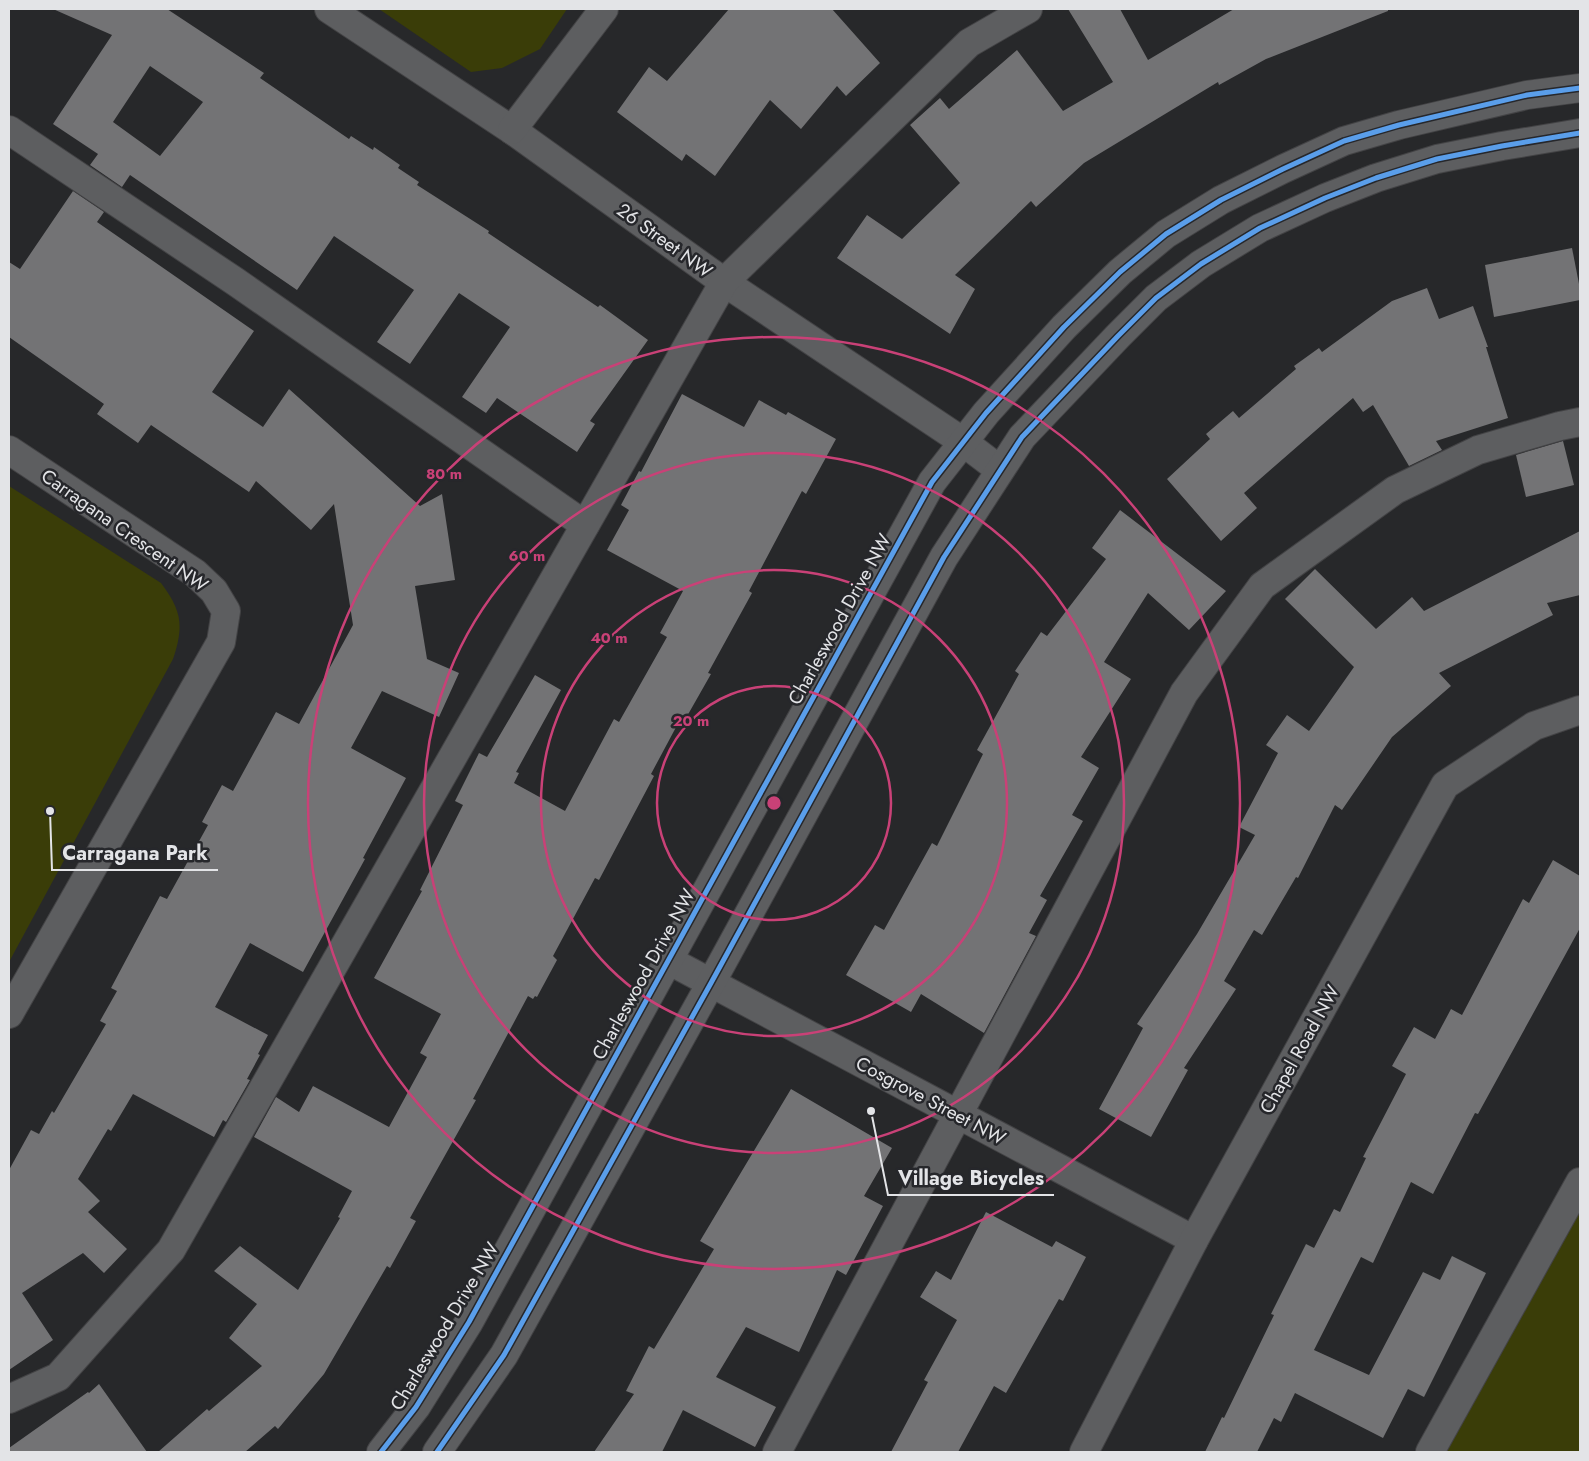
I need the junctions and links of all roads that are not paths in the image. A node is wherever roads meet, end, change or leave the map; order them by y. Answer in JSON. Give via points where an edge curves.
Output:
{"nodes":[{"id":1,"x":329,"y":9,"type":"edge"},
{"id":2,"x":604,"y":9,"type":"edge"},
{"id":3,"x":1028,"y":9,"type":"edge"},
{"id":4,"x":1580,"y":88,"type":"edge"},
{"id":5,"x":9,"y":130,"type":"edge"},
{"id":6,"x":512,"y":130,"type":"junction"},
{"id":7,"x":1580,"y":133,"type":"edge"},
{"id":8,"x":724,"y":282,"type":"junction"},
{"id":9,"x":1580,"y":422,"type":"edge"},
{"id":10,"x":962,"y":441,"type":"junction"},
{"id":11,"x":9,"y":450,"type":"edge"},
{"id":12,"x":1000,"y":470,"type":"junction"},
{"id":13,"x":585,"y":525,"type":"junction"},
{"id":14,"x":1580,"y":710,"type":"edge"},
{"id":15,"x":668,"y":960,"type":"junction"},
{"id":16,"x":711,"y":983,"type":"junction"},
{"id":17,"x":9,"y":1014,"type":"edge"},
{"id":18,"x":958,"y":1115,"type":"junction"},
{"id":19,"x":1580,"y":1182,"type":"edge"},
{"id":20,"x":1194,"y":1240,"type":"junction"},
{"id":21,"x":9,"y":1398,"type":"edge"},
{"id":22,"x":381,"y":1452,"type":"edge"},
{"id":23,"x":437,"y":1452,"type":"edge"},
{"id":24,"x":778,"y":1452,"type":"edge"},
{"id":25,"x":1084,"y":1452,"type":"edge"},
{"id":26,"x":1430,"y":1452,"type":"edge"}],
"edges":[{"from":1,"to":6,"type":"street","name":"26 Street NW"},
{"from":2,"to":6,"type":"street"},
{"from":3,"to":8,"type":"street","via":[[969,43]]},
{"from":4,"to":10,"type":"street","name":"Charleswood Drive NW","via":[[1527,95],[1344,141],[1220,200],[1166,234],[1120,272],[1064,327]]},
{"from":5,"to":13,"type":"street","via":[[236,282]]},
{"from":6,"to":8,"type":"street","name":"26 Street NW"},
{"from":7,"to":12,"type":"street","via":[[1437,159],[1376,178],[1260,228],[1201,264],[1156,298],[1022,438]]},
{"from":8,"to":10,"type":"street","name":"26 Street NW"},
{"from":8,"to":13,"type":"street"},
{"from":9,"to":18,"type":"street","via":[[1478,450],[1395,490],[1262,586],[1184,693]]},
{"from":10,"to":12,"type":"street","name":"26 Street NW"},
{"from":10,"to":15,"type":"street","name":"Charleswood Drive NW","via":[[932,482]]},
{"from":11,"to":17,"type":"street","name":"Carragana Crescent NW","via":[[195,573],[214,591],[226,611],[221,642]]},
{"from":12,"to":16,"type":"street","via":[[944,557]]},
{"from":13,"to":21,"type":"street","via":[[171,1250],[58,1377]]},
{"from":14,"to":20,"type":"street","name":"Chapel Road NW","via":[[1534,726],[1445,785]]},
{"from":15,"to":16,"type":"street","name":"Cosgrove Street NW"},
{"from":15,"to":22,"type":"street","name":"Charleswood Drive NW","via":[[469,1322],[416,1406]]},
{"from":16,"to":18,"type":"street","name":"Cosgrove Street NW"},
{"from":16,"to":23,"type":"street","via":[[504,1355]]},
{"from":18,"to":20,"type":"street","name":"Cosgrove Street NW"},
{"from":18,"to":24,"type":"street"},
{"from":19,"to":26,"type":"street"},
{"from":20,"to":25,"type":"street","name":"Chapel Road NW"}]}
